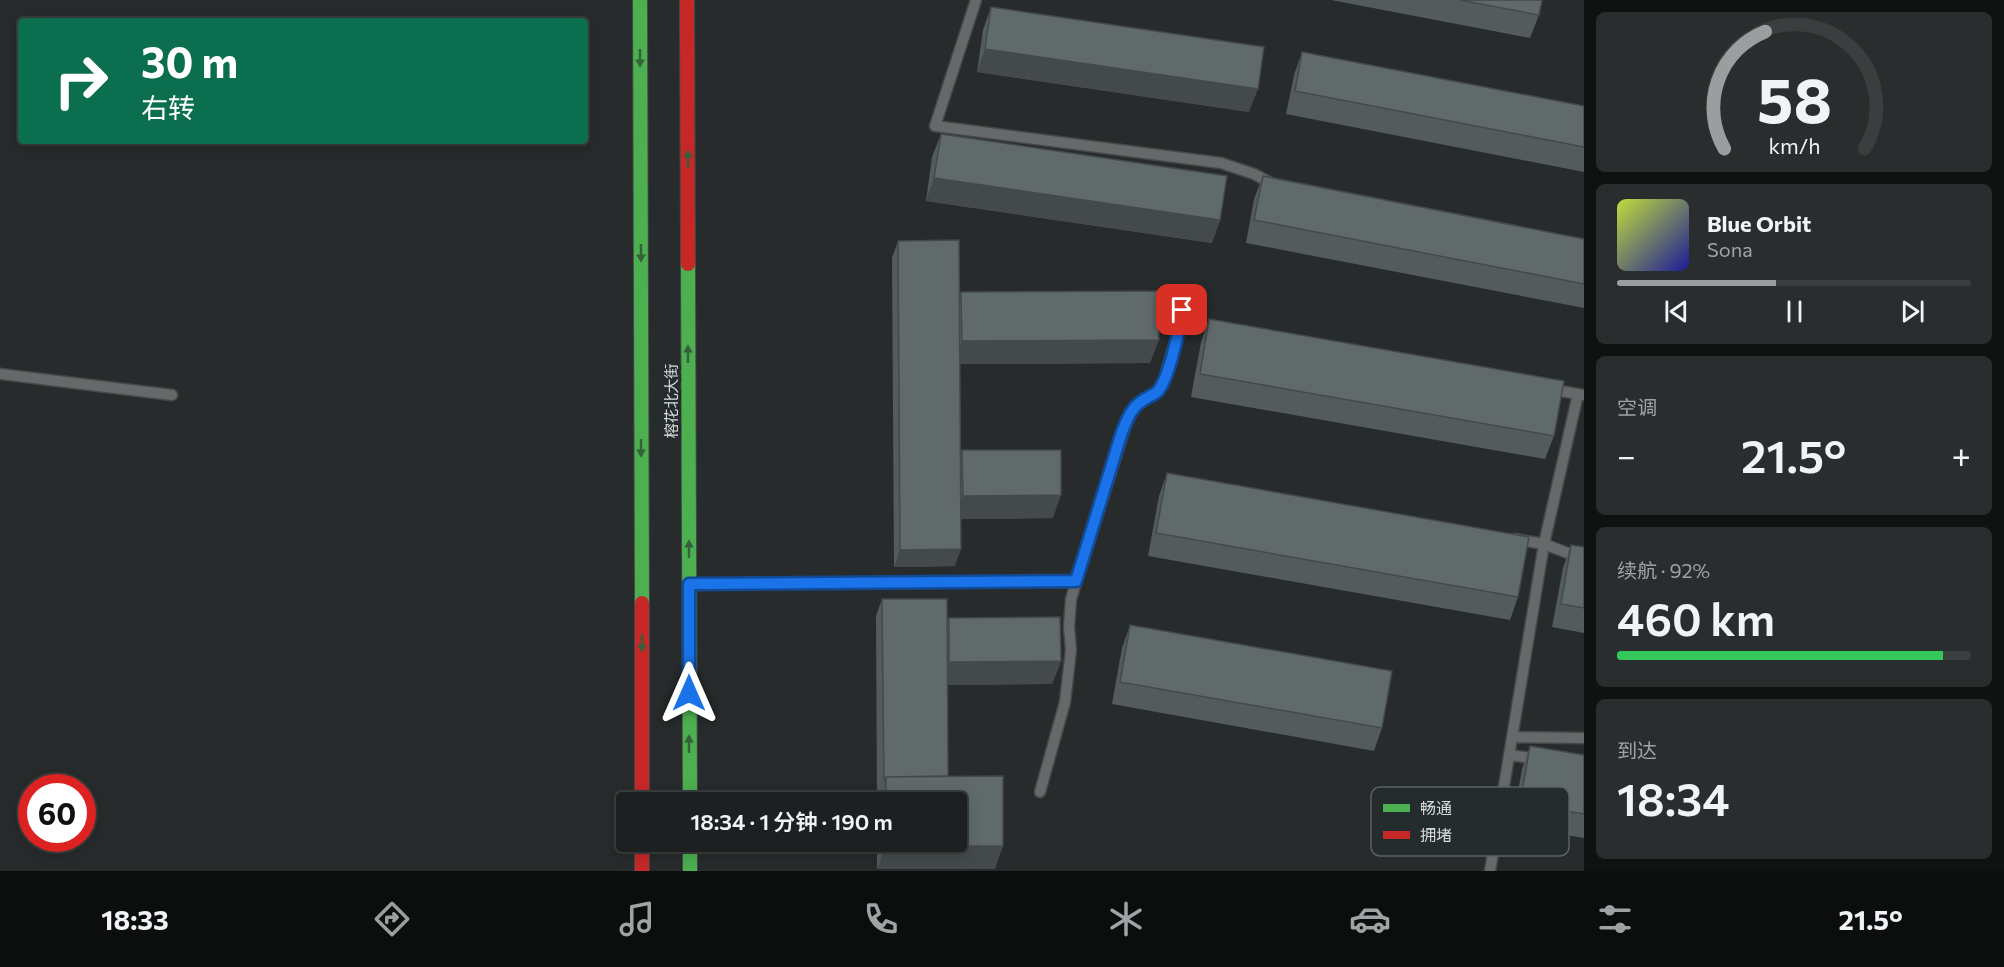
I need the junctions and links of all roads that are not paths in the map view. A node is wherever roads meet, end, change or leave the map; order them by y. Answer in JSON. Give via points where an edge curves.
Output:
{"nodes":[{"id":1,"x":640,"y":0,"type":"edge"},
{"id":2,"x":687,"y":0,"type":"edge"},
{"id":3,"x":976,"y":0,"type":"edge"},
{"id":4,"x":1289,"y":189,"type":"edge"},
{"id":5,"x":1136,"y":299,"type":"edge"},
{"id":6,"x":0,"y":374,"type":"edge"},
{"id":7,"x":1542,"y":388,"type":"edge"},
{"id":8,"x":1581,"y":394,"type":"edge"},
{"id":9,"x":172,"y":395,"type":"dead end"},
{"id":10,"x":1498,"y":536,"type":"edge"},
{"id":11,"x":1544,"y":544,"type":"junction"},
{"id":12,"x":1584,"y":556,"type":"edge"},
{"id":13,"x":1076,"y":581,"type":"junction"},
{"id":14,"x":689,"y":584,"type":"junction"},
{"id":15,"x":1512,"y":736,"type":"junction"},
{"id":16,"x":1584,"y":738,"type":"edge"},
{"id":17,"x":1509,"y":755,"type":"junction"},
{"id":18,"x":1552,"y":762,"type":"edge"},
{"id":19,"x":1504,"y":787,"type":"edge"},
{"id":20,"x":642,"y":792,"type":"edge"},
{"id":21,"x":690,"y":792,"type":"edge"},
{"id":22,"x":1040,"y":792,"type":"dead end"},
{"id":23,"x":642,"y":852,"type":"edge"},
{"id":24,"x":690,"y":852,"type":"edge"},
{"id":25,"x":1492,"y":856,"type":"edge"},
{"id":26,"x":642,"y":871,"type":"edge"},
{"id":27,"x":690,"y":871,"type":"edge"},
{"id":28,"x":1490,"y":871,"type":"edge"}],
"edges":[{"from":1,"to":20,"type":"main road","name":"榕花北大街","one_way":true},
{"from":14,"to":2,"type":"main road","name":"榕花北大街","one_way":true},
{"from":3,"to":4,"type":"lane","via":[[936,126],[1221,163]]},
{"from":5,"to":13,"type":"lane","via":[[1171,299],[1182,310],[1180,325],[1163,382],[1156,393],[1130,412]]},
{"from":6,"to":9,"type":"lane"},
{"from":7,"to":8,"type":"lane"},
{"from":8,"to":11,"type":"lane"},
{"from":10,"to":11,"type":"lane"},
{"from":11,"to":12,"type":"lane"},
{"from":11,"to":15,"type":"lane"},
{"from":13,"to":14,"type":"lane"},
{"from":13,"to":22,"type":"lane","via":[[1068,627],[1071,650],[1065,702]]},
{"from":21,"to":14,"type":"main road","name":"榕花北大街","one_way":true},
{"from":15,"to":16,"type":"lane"},
{"from":15,"to":17,"type":"lane"},
{"from":17,"to":18,"type":"lane"},
{"from":17,"to":19,"type":"lane"},
{"from":23,"to":26,"type":"main road"},
{"from":24,"to":27,"type":"main road"},
{"from":25,"to":28,"type":"lane"}]}
